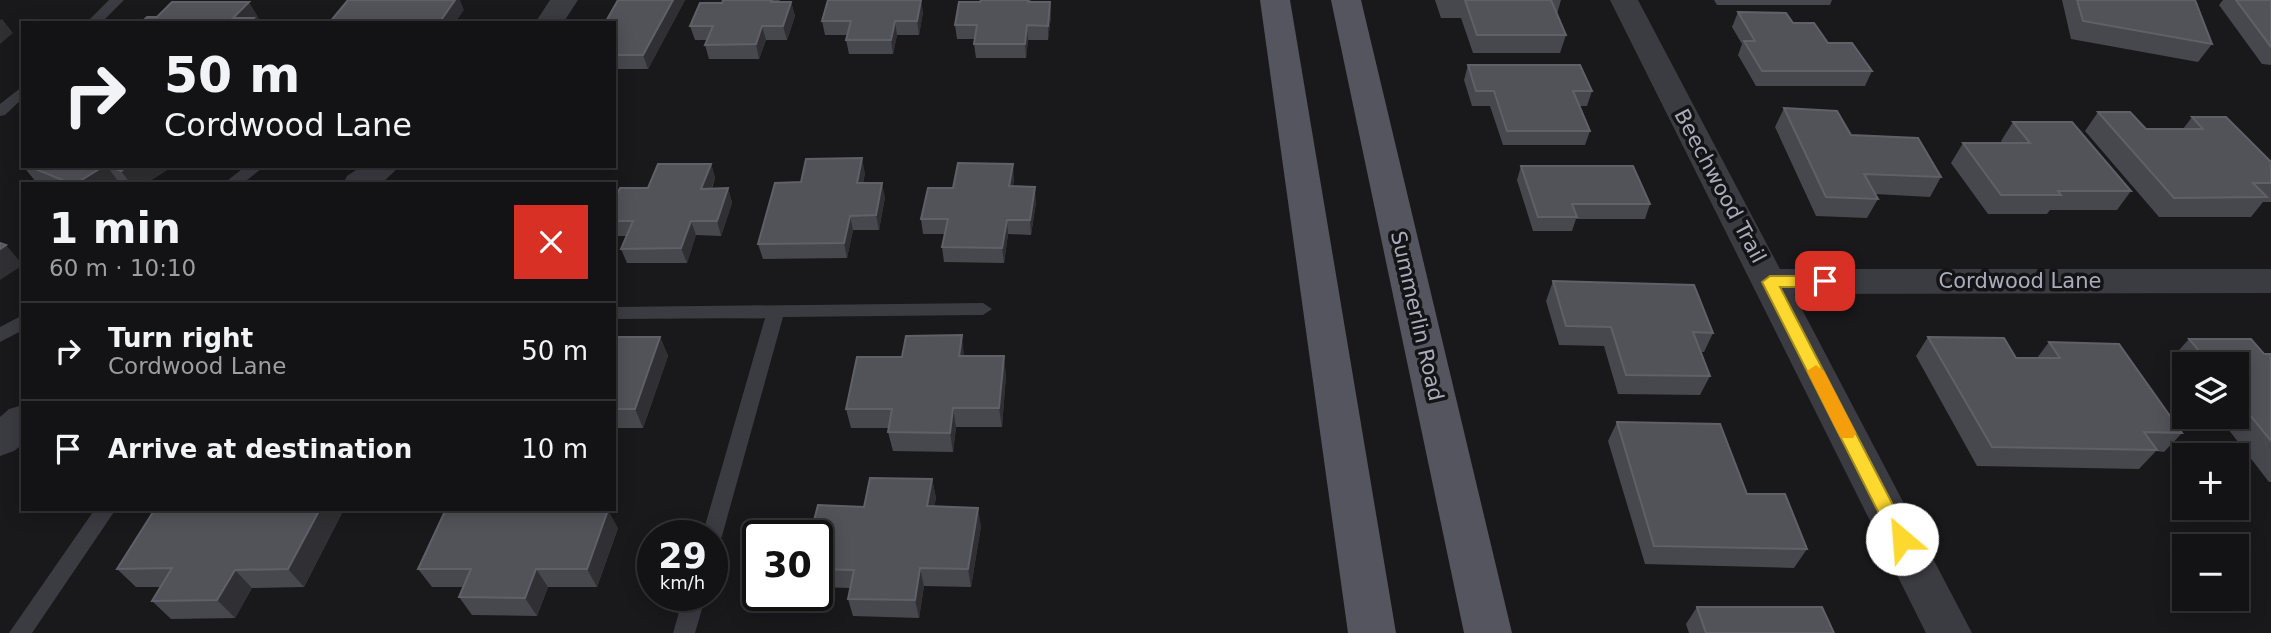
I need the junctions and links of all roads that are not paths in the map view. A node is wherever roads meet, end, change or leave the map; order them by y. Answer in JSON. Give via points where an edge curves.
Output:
{"nodes":[{"id":1,"x":117,"y":0,"type":"edge"},
{"id":2,"x":564,"y":0,"type":"edge"},
{"id":3,"x":1275,"y":0,"type":"edge"},
{"id":4,"x":1346,"y":0,"type":"edge"},
{"id":5,"x":1624,"y":0,"type":"edge"},
{"id":6,"x":95,"y":21,"type":"edge"},
{"id":7,"x":550,"y":21,"type":"edge"},
{"id":8,"x":21,"y":92,"type":"edge"},
{"id":9,"x":0,"y":112,"type":"edge"},
{"id":10,"x":254,"y":168,"type":"edge"},
{"id":11,"x":381,"y":168,"type":"edge"},
{"id":12,"x":234,"y":182,"type":"edge"},
{"id":13,"x":362,"y":182,"type":"edge"},
{"id":14,"x":2271,"y":281,"type":"edge"},
{"id":15,"x":1770,"y":282,"type":"junction"},
{"id":16,"x":983,"y":309,"type":"dead end"},
{"id":17,"x":776,"y":311,"type":"junction"},
{"id":18,"x":616,"y":313,"type":"edge"},
{"id":19,"x":21,"y":322,"type":"edge"},
{"id":20,"x":0,"y":336,"type":"edge"},
{"id":21,"x":21,"y":422,"type":"edge"},
{"id":22,"x":0,"y":440,"type":"edge"},
{"id":23,"x":105,"y":511,"type":"edge"},
{"id":24,"x":717,"y":520,"type":"edge"},
{"id":25,"x":690,"y":611,"type":"edge"},
{"id":26,"x":20,"y":633,"type":"edge"},
{"id":27,"x":684,"y":633,"type":"edge"},
{"id":28,"x":1372,"y":633,"type":"edge"},
{"id":29,"x":1488,"y":633,"type":"edge"},
{"id":30,"x":1949,"y":633,"type":"edge"}],
"edges":[{"from":1,"to":6,"type":"lane"},
{"from":2,"to":7,"type":"street"},
{"from":3,"to":28,"type":"main road"},
{"from":4,"to":29,"type":"main road","name":"Summerlin Road"},
{"from":5,"to":15,"type":"street","name":"Beechwood Trail"},
{"from":8,"to":9,"type":"lane"},
{"from":10,"to":12,"type":"lane"},
{"from":11,"to":13,"type":"street"},
{"from":14,"to":15,"type":"street","name":"Cordwood Lane"},
{"from":15,"to":30,"type":"street","name":"Beechwood Trail"},
{"from":16,"to":17,"type":"lane"},
{"from":17,"to":18,"type":"lane"},
{"from":17,"to":24,"type":"lane"},
{"from":19,"to":20,"type":"lane"},
{"from":21,"to":22,"type":"street"},
{"from":23,"to":26,"type":"lane"},
{"from":25,"to":27,"type":"lane"}]}
